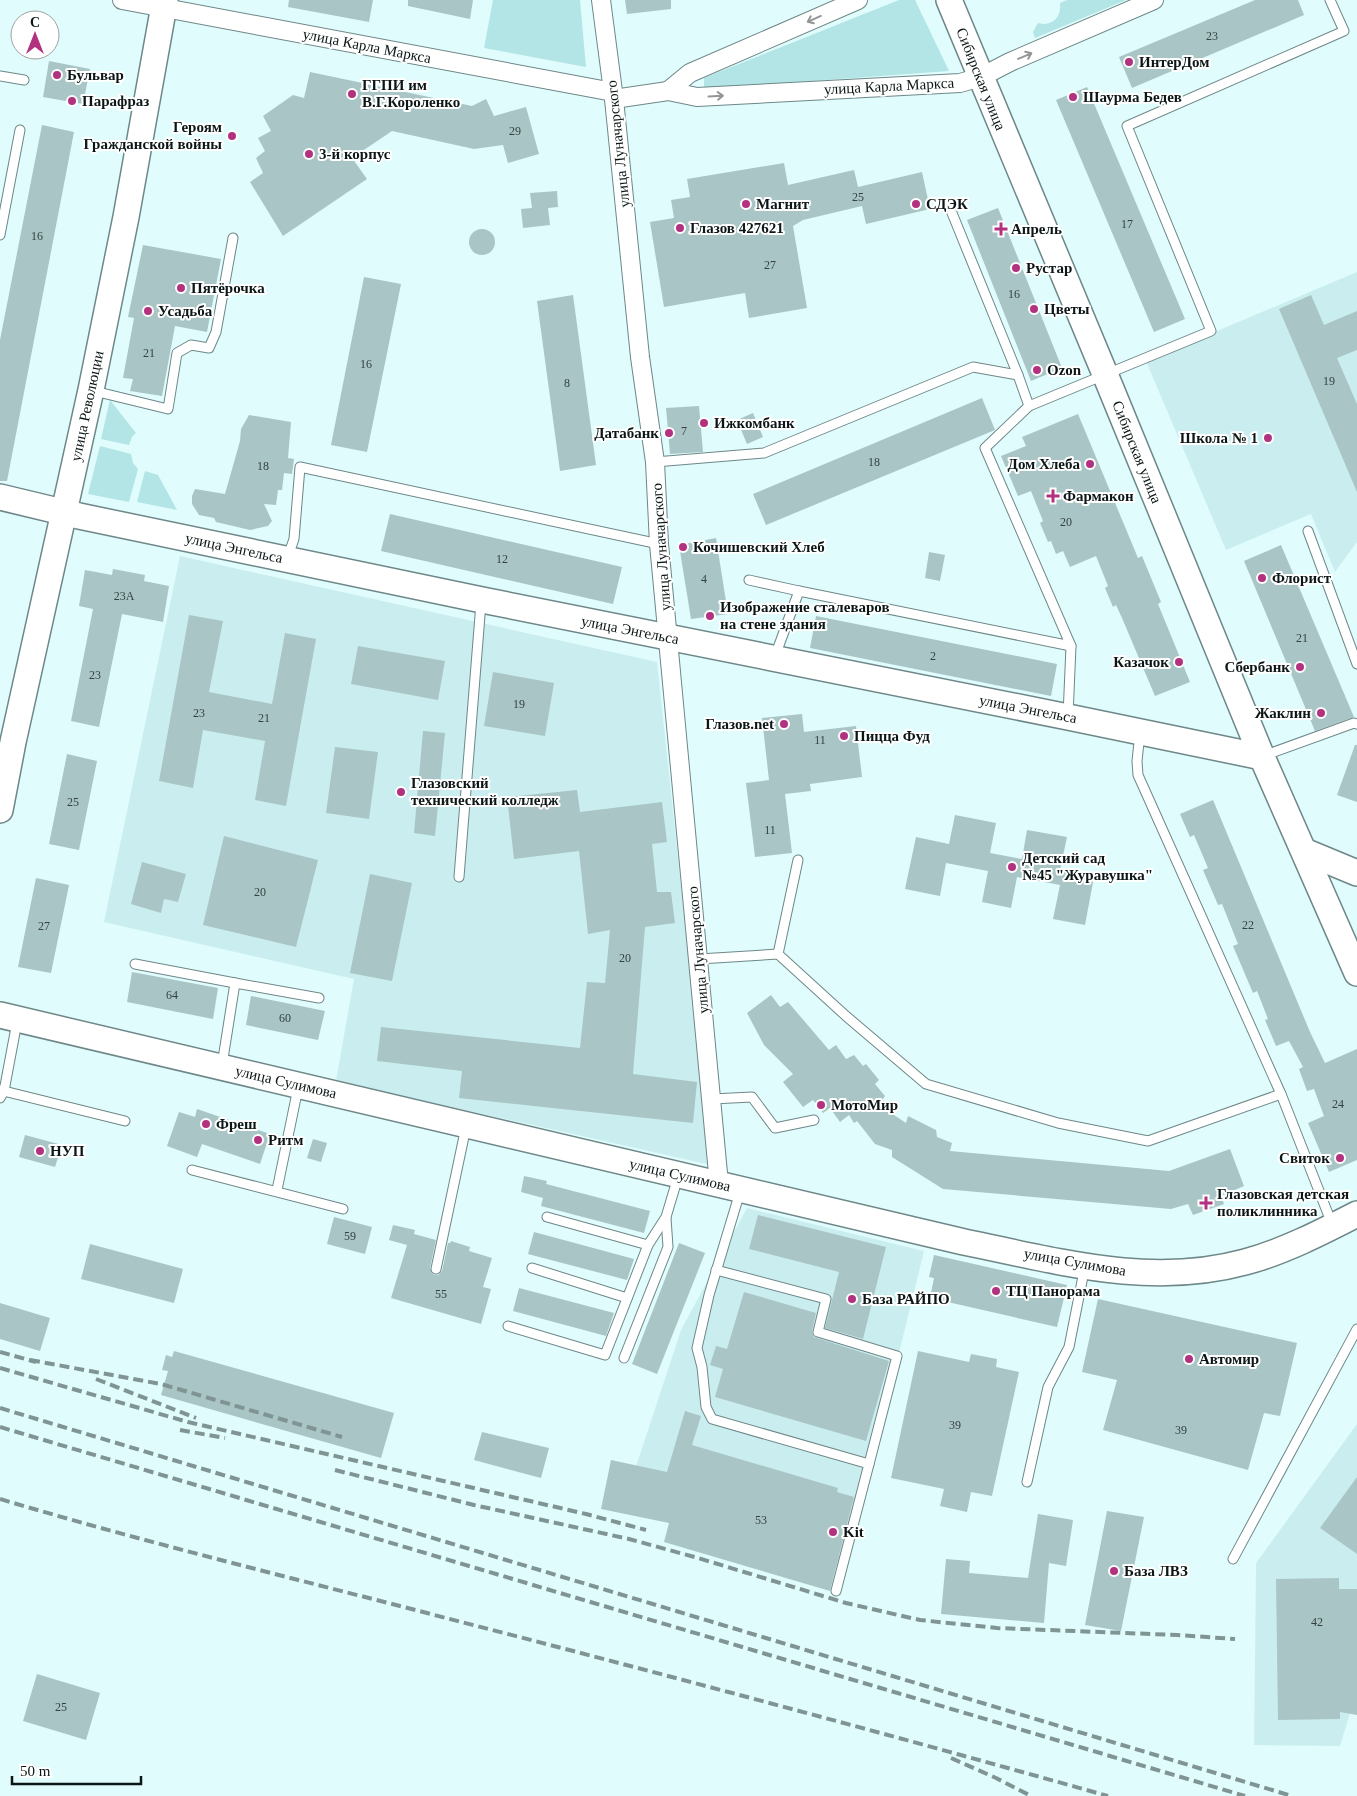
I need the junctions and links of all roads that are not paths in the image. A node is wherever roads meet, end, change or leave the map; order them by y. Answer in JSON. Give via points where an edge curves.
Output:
{"nodes":[{"id":1,"x":122,"y":0,"type":"edge"},
{"id":2,"x":601,"y":0,"type":"edge"},
{"id":3,"x":858,"y":0,"type":"edge"},
{"id":4,"x":949,"y":0,"type":"edge"},
{"id":5,"x":1154,"y":0,"type":"edge"},
{"id":6,"x":1330,"y":0,"type":"edge"},
{"id":7,"x":164,"y":4,"type":"edge"},
{"id":8,"x":0,"y":76,"type":"edge"},
{"id":9,"x":981,"y":77,"type":"junction"},
{"id":10,"x":24,"y":80,"type":"dead end"},
{"id":11,"x":668,"y":91,"type":"junction"},
{"id":12,"x":613,"y":95,"type":"junction"},
{"id":13,"x":20,"y":130,"type":"dead end"},
{"id":14,"x":952,"y":213,"type":"dead end"},
{"id":15,"x":0,"y":235,"type":"edge"},
{"id":16,"x":234,"y":238,"type":"dead end"},
{"id":17,"x":1018,"y":374,"type":"junction"},
{"id":18,"x":1105,"y":374,"type":"junction"},
{"id":19,"x":91,"y":390,"type":"junction"},
{"id":20,"x":1028,"y":406,"type":"junction"},
{"id":21,"x":655,"y":462,"type":"junction"},
{"id":22,"x":0,"y":497,"type":"edge"},
{"id":23,"x":65,"y":512,"type":"junction"},
{"id":24,"x":1308,"y":531,"type":"dead end"},
{"id":25,"x":659,"y":544,"type":"junction"},
{"id":26,"x":287,"y":559,"type":"junction"},
{"id":27,"x":749,"y":580,"type":"dead end"},
{"id":28,"x":799,"y":591,"type":"junction"},
{"id":29,"x":482,"y":600,"type":"junction"},
{"id":30,"x":668,"y":638,"type":"junction"},
{"id":31,"x":1071,"y":646,"type":"junction"},
{"id":32,"x":774,"y":658,"type":"junction"},
{"id":33,"x":1357,"y":664,"type":"edge"},
{"id":34,"x":1068,"y":716,"type":"junction"},
{"id":35,"x":1356,"y":721,"type":"edge"},
{"id":36,"x":1141,"y":732,"type":"junction"},
{"id":37,"x":1262,"y":757,"type":"junction"},
{"id":38,"x":0,"y":810,"type":"edge"},
{"id":39,"x":1304,"y":851,"type":"junction"},
{"id":40,"x":798,"y":860,"type":"dead end"},
{"id":41,"x":1357,"y":874,"type":"edge"},
{"id":42,"x":459,"y":877,"type":"dead end"},
{"id":43,"x":778,"y":954,"type":"junction"},
{"id":44,"x":698,"y":958,"type":"junction"},
{"id":45,"x":135,"y":964,"type":"dead end"},
{"id":46,"x":1357,"y":973,"type":"edge"},
{"id":47,"x":236,"y":983,"type":"junction"},
{"id":48,"x":319,"y":998,"type":"dead end"},
{"id":49,"x":9,"y":1017,"type":"edge"},
{"id":50,"x":222,"y":1067,"type":"junction"},
{"id":51,"x":299,"y":1085,"type":"junction"},
{"id":52,"x":1,"y":1093,"type":"edge"},
{"id":53,"x":1281,"y":1094,"type":"junction"},
{"id":54,"x":712,"y":1098,"type":"junction"},
{"id":55,"x":814,"y":1120,"type":"dead end"},
{"id":56,"x":125,"y":1121,"type":"dead end"},
{"id":57,"x":467,"y":1125,"type":"junction"},
{"id":58,"x":192,"y":1170,"type":"dead end"},
{"id":59,"x":679,"y":1175,"type":"junction"},
{"id":60,"x":730,"y":1187,"type":"junction"},
{"id":61,"x":277,"y":1190,"type":"junction"},
{"id":62,"x":343,"y":1209,"type":"dead end"},
{"id":63,"x":1357,"y":1214,"type":"edge"},
{"id":64,"x":547,"y":1217,"type":"dead end"},
{"id":65,"x":666,"y":1218,"type":"junction"},
{"id":66,"x":1333,"y":1226,"type":"junction"},
{"id":67,"x":648,"y":1244,"type":"junction"},
{"id":68,"x":1085,"y":1266,"type":"junction"},
{"id":69,"x":532,"y":1268,"type":"dead end"},
{"id":70,"x":436,"y":1269,"type":"dead end"},
{"id":71,"x":716,"y":1270,"type":"junction"},
{"id":72,"x":627,"y":1298,"type":"junction"},
{"id":73,"x":508,"y":1326,"type":"dead end"},
{"id":74,"x":1357,"y":1329,"type":"edge"},
{"id":75,"x":624,"y":1358,"type":"dead end"},
{"id":76,"x":869,"y":1464,"type":"junction"},
{"id":77,"x":1027,"y":1482,"type":"dead end"},
{"id":78,"x":1233,"y":1559,"type":"dead end"},
{"id":79,"x":836,"y":1591,"type":"dead end"}],
"edges":[{"from":1,"to":7,"type":"street","name":"улица Карла Маркса"},
{"from":2,"to":12,"type":"street","name":"улица Луначарского"},
{"from":3,"to":11,"type":"street","one_way":true,"via":[[690,73]]},
{"from":4,"to":9,"type":"main road","name":"Сибирская улица"},
{"from":9,"to":5,"type":"street","name":"улица Карла Маркса","one_way":true},
{"from":6,"to":18,"type":"lane","via":[[1344,31],[1127,126],[1211,331]]},
{"from":7,"to":12,"type":"street","name":"улица Карла Маркса"},
{"from":7,"to":19,"type":"main road","name":"улица Революции"},
{"from":8,"to":10,"type":"lane"},
{"from":11,"to":9,"type":"street","name":"улица Карла Маркса","one_way":true,"via":[[698,98],[960,83]]},
{"from":9,"to":18,"type":"main road","name":"Сибирская улица"},
{"from":11,"to":12,"type":"street","name":"улица Карла Маркса"},
{"from":12,"to":21,"type":"street","name":"улица Луначарского","via":[[640,357]]},
{"from":13,"to":15,"type":"lane"},
{"from":14,"to":17,"type":"lane"},
{"from":16,"to":19,"type":"lane","via":[[216,332],[209,348],[191,345],[177,353],[168,409]]},
{"from":17,"to":20,"type":"lane"},
{"from":17,"to":21,"type":"lane","via":[[973,367],[764,453]]},
{"from":18,"to":20,"type":"lane"},
{"from":18,"to":37,"type":"main road","name":"Сибирская улица"},
{"from":19,"to":23,"type":"main road","name":"улица Революции"},
{"from":20,"to":31,"type":"lane","via":[[985,448]]},
{"from":21,"to":25,"type":"street","name":"улица Луначарского"},
{"from":22,"to":23,"type":"main road","name":"улица Энгельса"},
{"from":23,"to":26,"type":"main road","name":"улица Энгельса"},
{"from":23,"to":38,"type":"main road","name":"улица Революции","via":[[10,742]]},
{"from":24,"to":33,"type":"lane"},
{"from":25,"to":26,"type":"lane","via":[[300,467],[294,539]]},
{"from":25,"to":30,"type":"street","name":"улица Луначарского"},
{"from":26,"to":29,"type":"main road","name":"улица Энгельса"},
{"from":27,"to":28,"type":"lane"},
{"from":28,"to":31,"type":"lane"},
{"from":28,"to":32,"type":"lane"},
{"from":29,"to":30,"type":"main road","name":"улица Энгельса"},
{"from":29,"to":42,"type":"lane"},
{"from":30,"to":32,"type":"main road","name":"улица Энгельса"},
{"from":30,"to":44,"type":"street","name":"улица Луначарского"},
{"from":31,"to":34,"type":"lane"},
{"from":32,"to":34,"type":"main road","name":"улица Энгельса"},
{"from":34,"to":36,"type":"main road","name":"улица Энгельса"},
{"from":35,"to":37,"type":"lane"},
{"from":36,"to":37,"type":"main road","name":"улица Энгельса"},
{"from":36,"to":53,"type":"lane","via":[[1138,776]]},
{"from":37,"to":39,"type":"main road","name":"Сибирская улица"},
{"from":39,"to":41,"type":"main road"},
{"from":39,"to":46,"type":"main road","name":"Сибирская улица"},
{"from":40,"to":43,"type":"lane"},
{"from":43,"to":44,"type":"lane"},
{"from":43,"to":53,"type":"lane","via":[[926,1084],[1058,1123],[1148,1141]]},
{"from":44,"to":54,"type":"street","name":"улица Луначарского"},
{"from":45,"to":47,"type":"lane"},
{"from":47,"to":48,"type":"lane"},
{"from":47,"to":50,"type":"lane"},
{"from":49,"to":50,"type":"main road","name":"улица Сулимова"},
{"from":49,"to":52,"type":"lane"},
{"from":50,"to":51,"type":"main road","name":"улица Сулимова"},
{"from":51,"to":57,"type":"main road","name":"улица Сулимова"},
{"from":51,"to":61,"type":"lane"},
{"from":52,"to":56,"type":"lane"},
{"from":53,"to":66,"type":"lane"},
{"from":54,"to":55,"type":"lane","via":[[752,1097],[775,1128]]},
{"from":54,"to":60,"type":"street","name":"улица Луначарского"},
{"from":57,"to":59,"type":"main road","name":"улица Сулимова"},
{"from":57,"to":70,"type":"lane"},
{"from":58,"to":61,"type":"lane"},
{"from":59,"to":60,"type":"main road","name":"улица Сулимова"},
{"from":59,"to":65,"type":"lane"},
{"from":60,"to":68,"type":"main road","name":"улица Сулимова","via":[[964,1242]]},
{"from":60,"to":71,"type":"lane"},
{"from":61,"to":62,"type":"lane"},
{"from":63,"to":66,"type":"main road","name":"улица Сулимова"},
{"from":64,"to":67,"type":"lane"},
{"from":65,"to":67,"type":"lane"},
{"from":65,"to":75,"type":"lane","via":[[668,1247]]},
{"from":66,"to":68,"type":"main road","name":"улица Сулимова","via":[[1246,1262],[1187,1273],[1151,1274]]},
{"from":67,"to":72,"type":"lane"},
{"from":68,"to":77,"type":"lane","via":[[1069,1347],[1048,1387]]},
{"from":69,"to":72,"type":"lane"},
{"from":71,"to":76,"type":"lane","via":[[697,1348],[706,1407],[712,1419]]},
{"from":71,"to":76,"type":"lane","via":[[826,1299],[818,1332],[897,1356]]},
{"from":72,"to":73,"type":"lane","via":[[605,1355]]},
{"from":74,"to":78,"type":"lane"},
{"from":76,"to":79,"type":"lane"}]}
